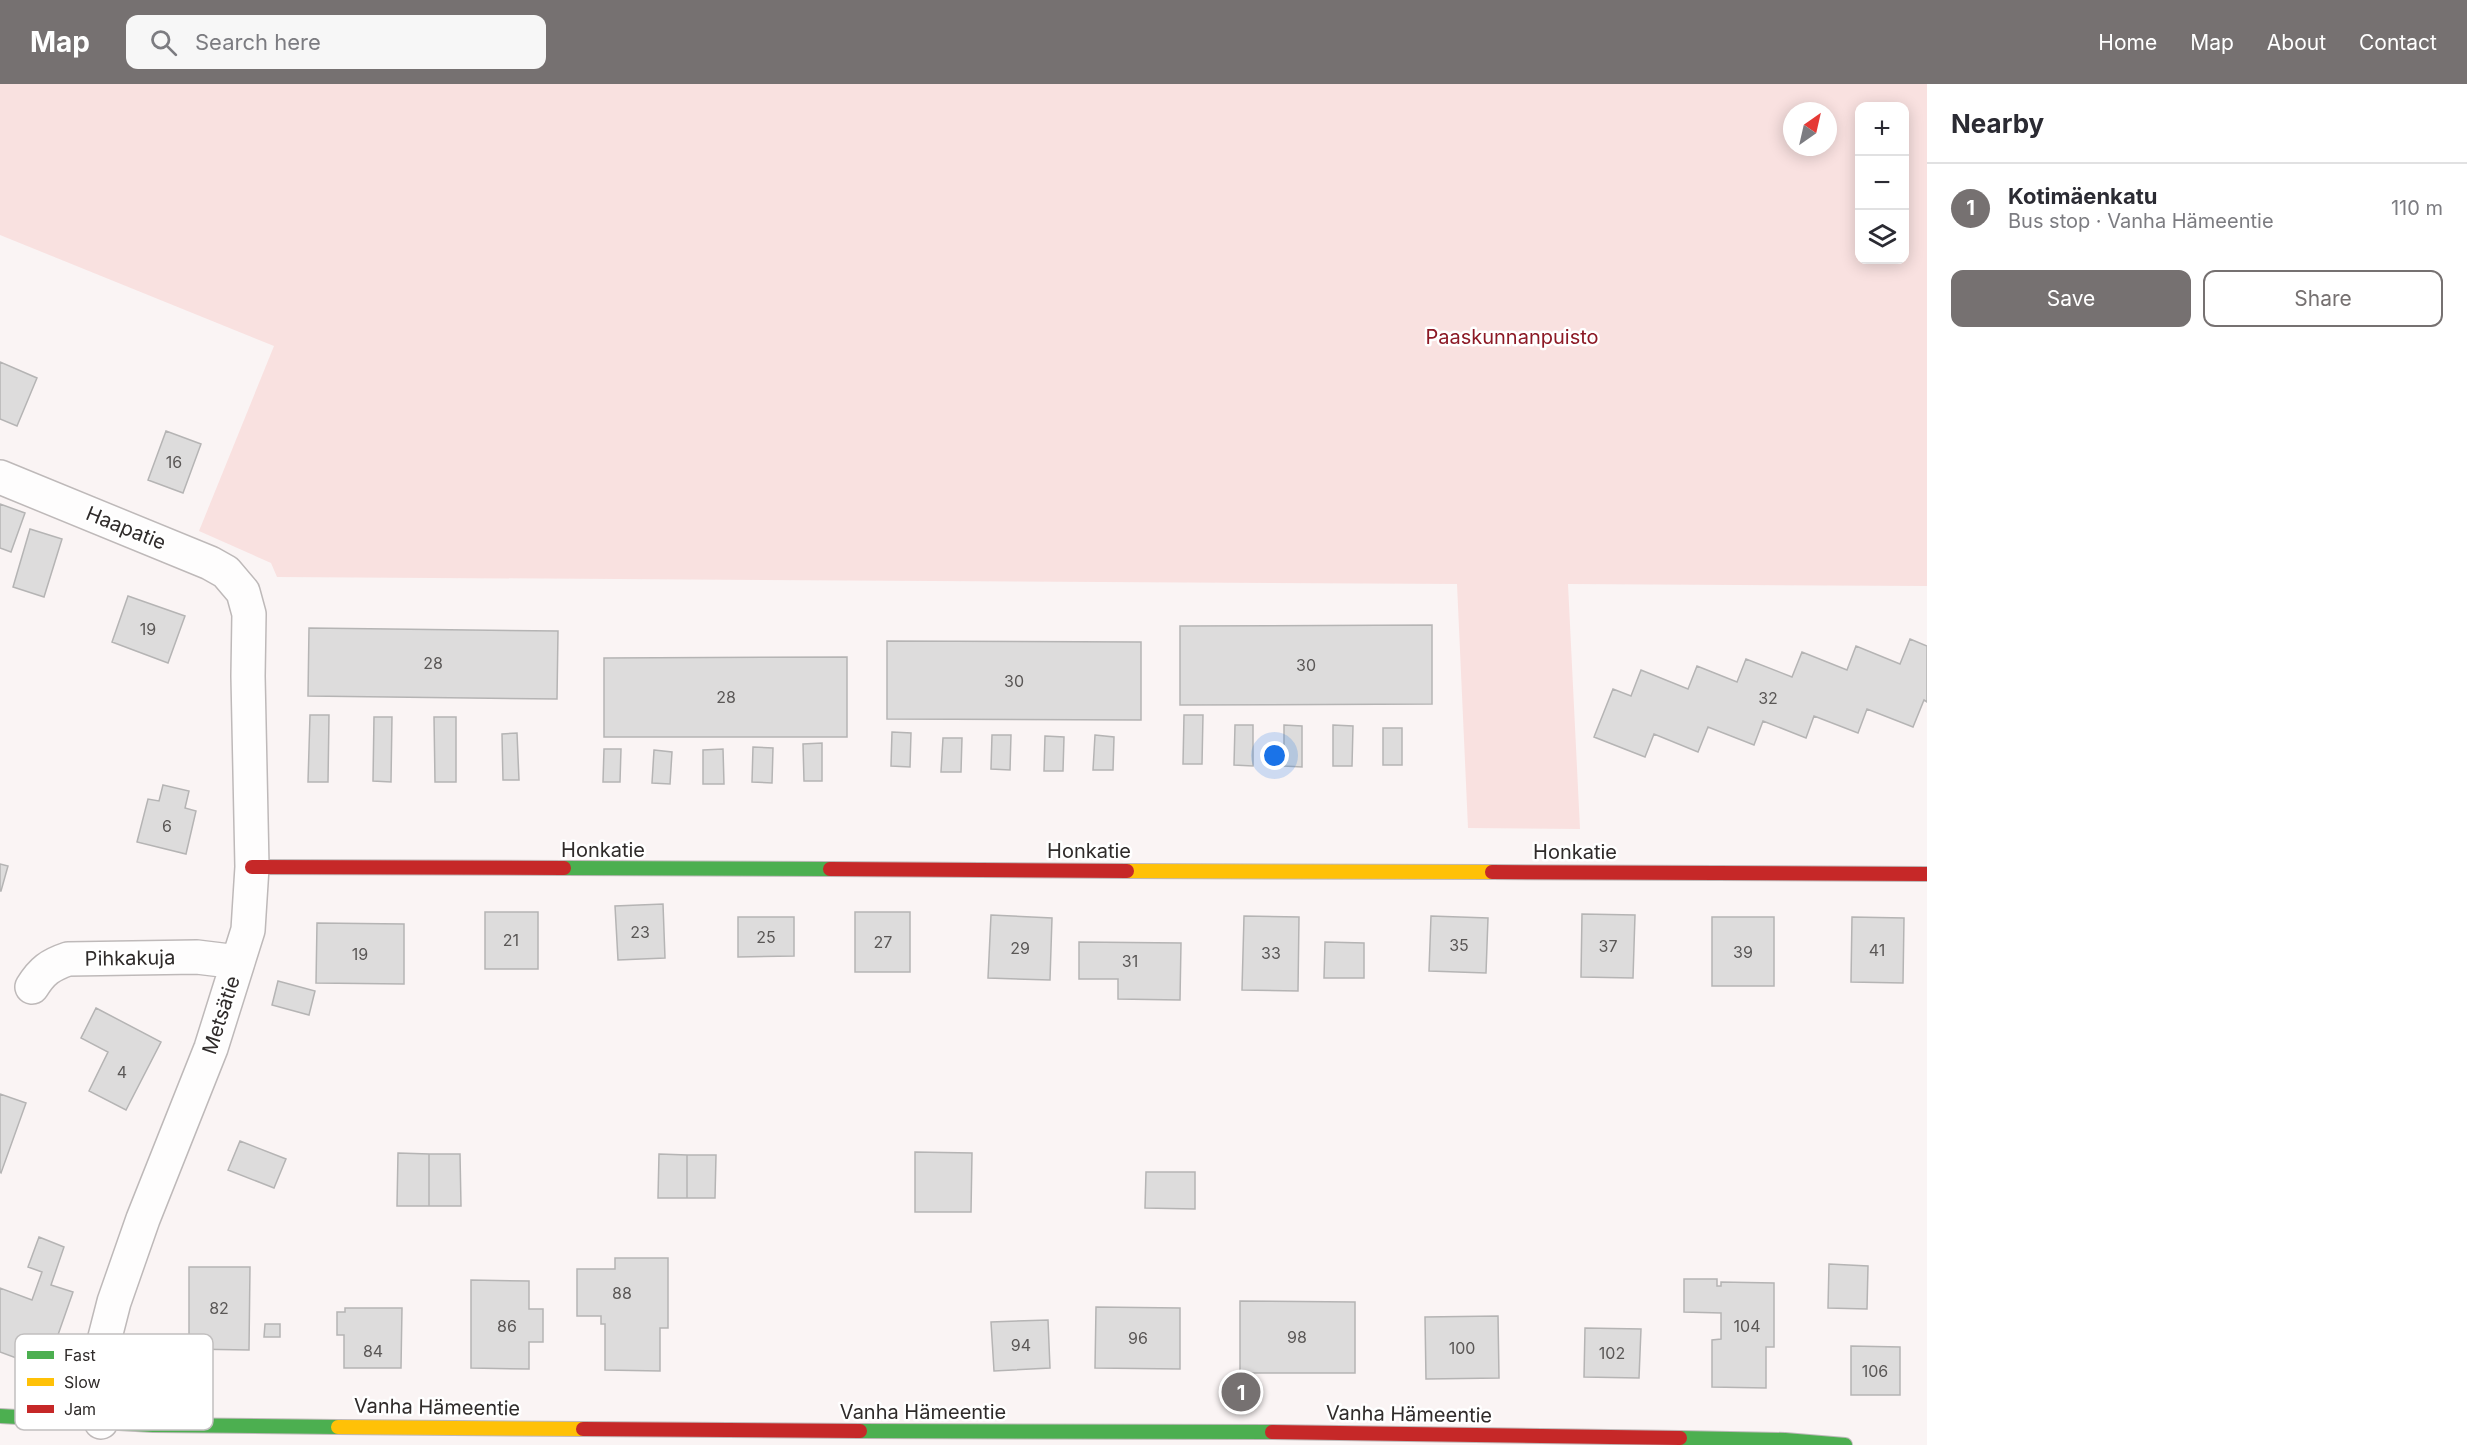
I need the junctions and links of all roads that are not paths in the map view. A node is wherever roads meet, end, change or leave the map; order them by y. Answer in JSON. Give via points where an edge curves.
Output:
{"nodes":[{"id":1,"x":0,"y":477,"type":"edge"},
{"id":2,"x":243,"y":592,"type":"joint"},
{"id":3,"x":252,"y":867,"type":"junction"},
{"id":4,"x":1927,"y":874,"type":"edge"},
{"id":5,"x":238,"y":962,"type":"junction"},
{"id":6,"x":32,"y":987,"type":"dead end"},
{"id":7,"x":106,"y":1334,"type":"edge"},
{"id":8,"x":0,"y":1416,"type":"edge"},
{"id":9,"x":15,"y":1417,"type":"edge"},
{"id":10,"x":213,"y":1425,"type":"edge"},
{"id":11,"x":1424,"y":1439,"type":"edge"},
{"id":12,"x":1785,"y":1443,"type":"edge"},
{"id":13,"x":1845,"y":1445,"type":"edge"}],
"edges":[{"from":1,"to":2,"type":"street","name":"Haapatie","via":[[210,563],[226,572]]},
{"from":2,"to":3,"type":"street","name":"Metsätie","via":[[249,614]]},
{"from":3,"to":4,"type":"street","name":"Honkatie"},
{"from":3,"to":5,"type":"street","name":"Metsätie","via":[[248,930]]},
{"from":5,"to":6,"type":"street","name":"Pihkakuja","via":[[198,957],[68,959],[40,973]]},
{"from":5,"to":7,"type":"street","name":"Metsätie","via":[[211,1048],[143,1219]]},
{"from":8,"to":9,"type":"street","name":"Vanha Hämeentie"},
{"from":10,"to":11,"type":"street","name":"Vanha Hämeentie"},
{"from":11,"to":12,"type":"street","name":"Vanha Hämeentie"},
{"from":12,"to":13,"type":"street","name":"Vanha Hämeentie"}]}
